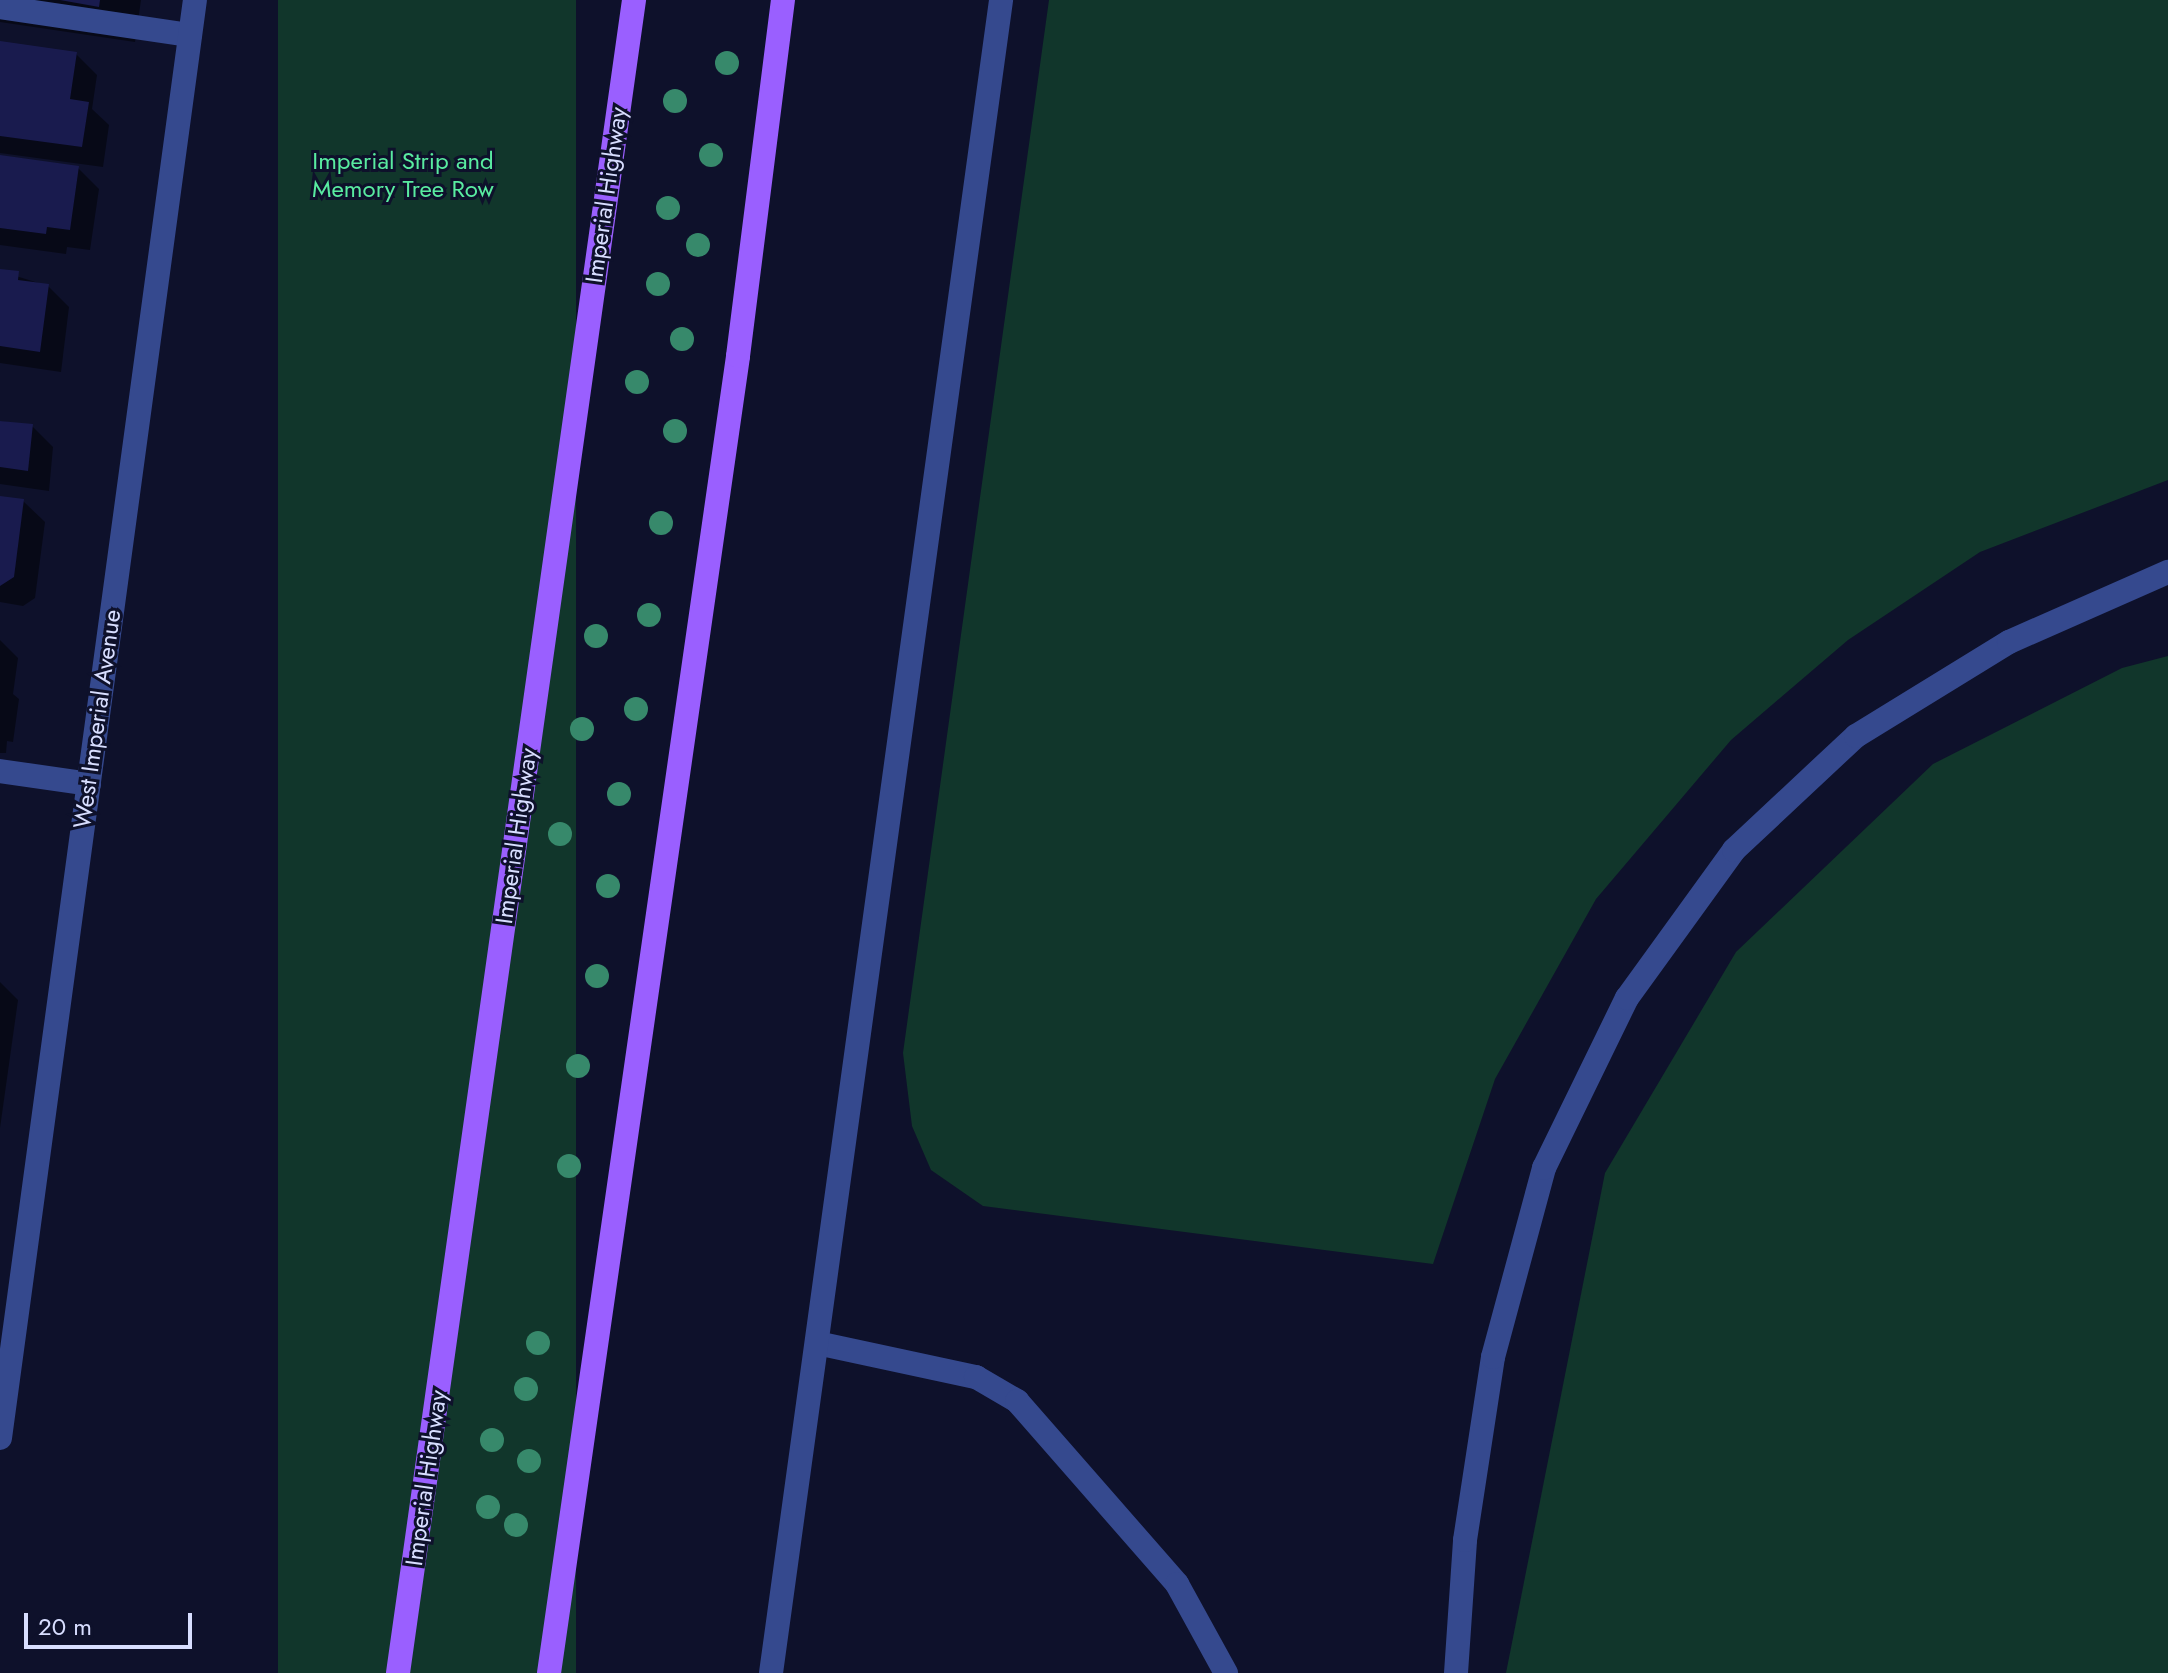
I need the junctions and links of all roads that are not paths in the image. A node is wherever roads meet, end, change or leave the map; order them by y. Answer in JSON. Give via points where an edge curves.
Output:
{"nodes":[{"id":1,"x":195,"y":0,"type":"edge"},
{"id":2,"x":634,"y":0,"type":"edge"},
{"id":3,"x":783,"y":0,"type":"edge"},
{"id":4,"x":1001,"y":0,"type":"edge"},
{"id":5,"x":0,"y":7,"type":"edge"},
{"id":6,"x":190,"y":35,"type":"junction"},
{"id":7,"x":2168,"y":572,"type":"edge"},
{"id":8,"x":0,"y":771,"type":"edge"},
{"id":9,"x":89,"y":784,"type":"junction"},
{"id":10,"x":6,"y":1340,"type":"edge"},
{"id":11,"x":817,"y":1343,"type":"junction"},
{"id":12,"x":0,"y":1438,"type":"edge"},
{"id":13,"x":398,"y":1673,"type":"edge"},
{"id":14,"x":549,"y":1673,"type":"edge"},
{"id":15,"x":771,"y":1673,"type":"edge"},
{"id":16,"x":1226,"y":1673,"type":"edge"},
{"id":17,"x":1456,"y":1673,"type":"edge"}],
"edges":[{"from":1,"to":6,"type":"street","name":"West Imperial Avenue"},
{"from":2,"to":13,"type":"main road","name":"Imperial Highway"},
{"from":3,"to":14,"type":"main road"},
{"from":4,"to":11,"type":"street"},
{"from":5,"to":6,"type":"street"},
{"from":6,"to":9,"type":"street","name":"West Imperial Avenue"},
{"from":7,"to":17,"type":"street","via":[[2009,642],[1856,736],[1734,850],[1627,998],[1544,1168],[1493,1357],[1465,1540]]},
{"from":8,"to":9,"type":"street"},
{"from":9,"to":10,"type":"street","name":"West Imperial Avenue"},
{"from":10,"to":12,"type":"street","name":"West Imperial Avenue"},
{"from":11,"to":15,"type":"street"},
{"from":11,"to":16,"type":"street","via":[[976,1377],[1017,1401],[1177,1584]]}]}
